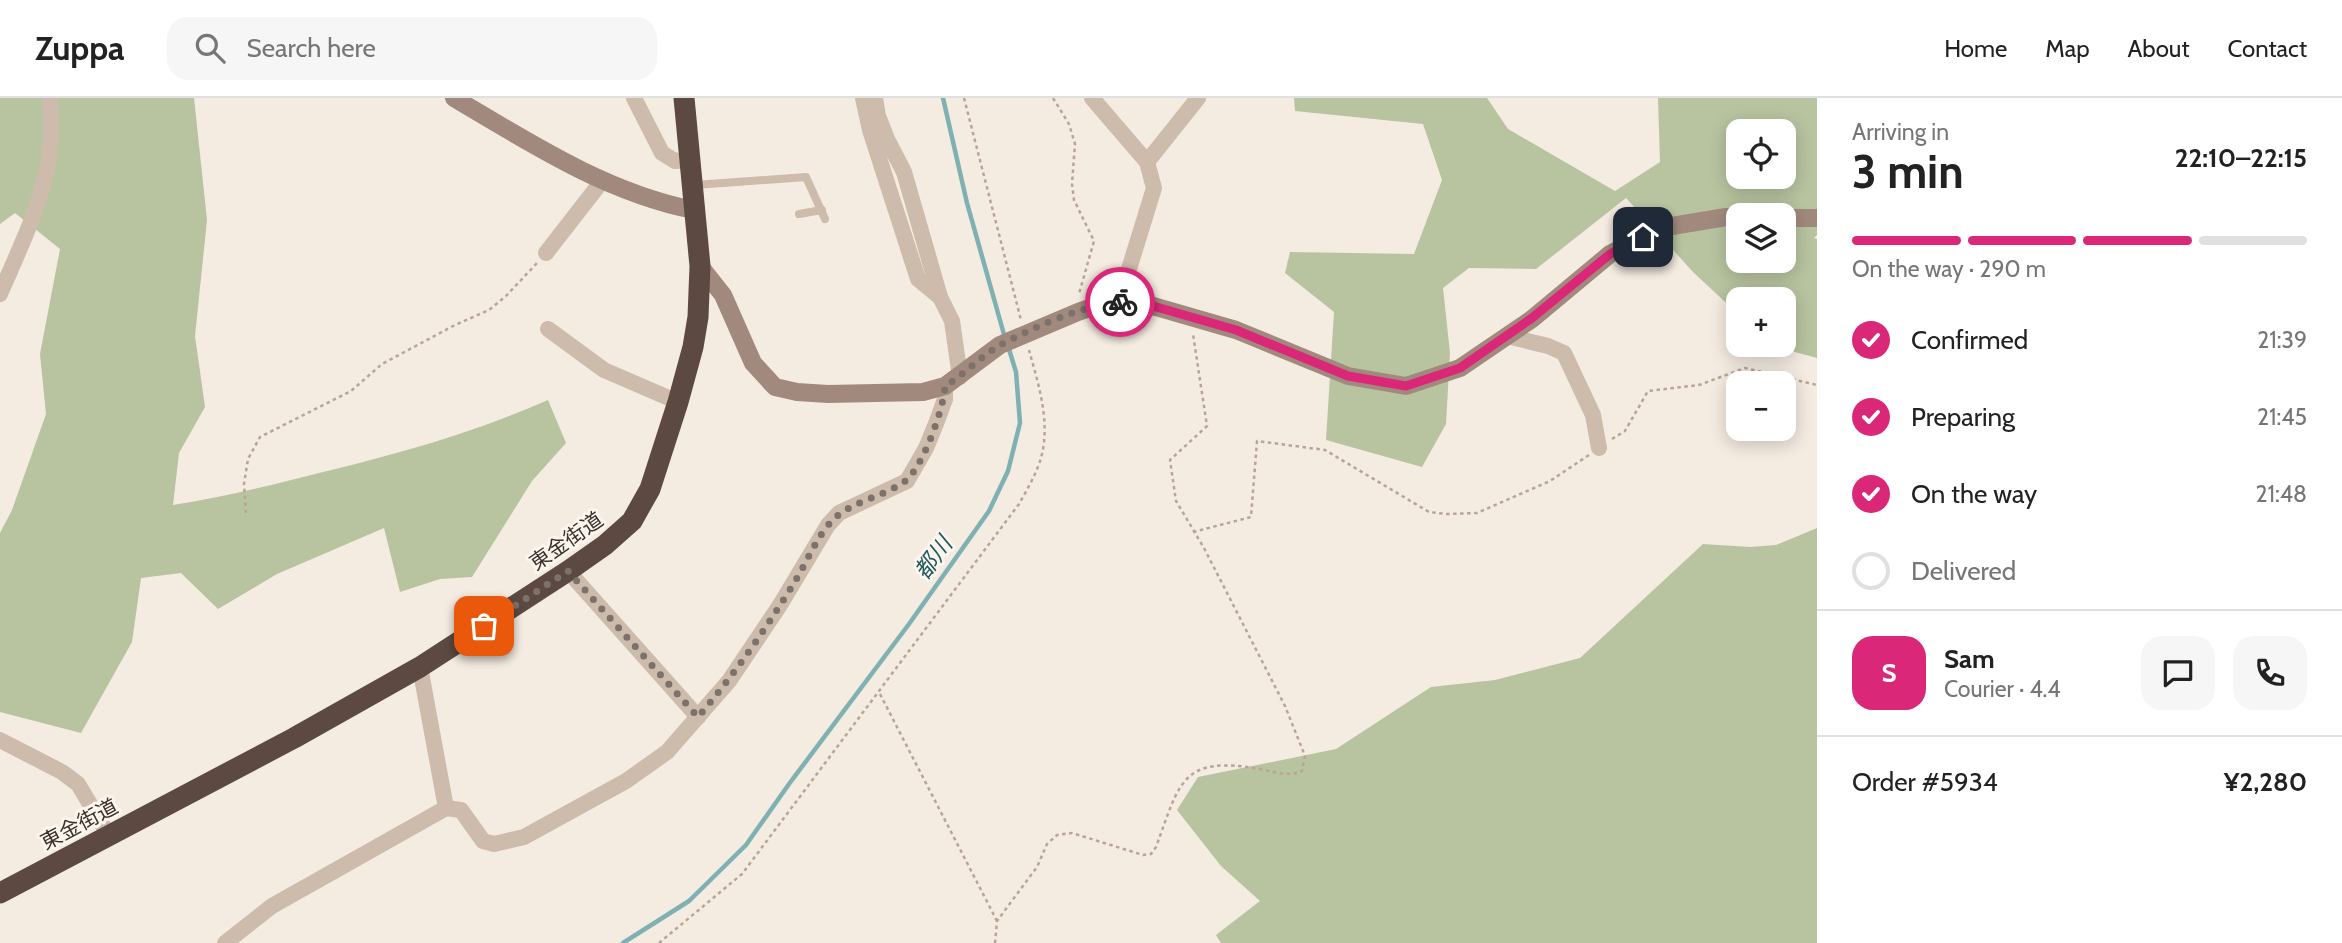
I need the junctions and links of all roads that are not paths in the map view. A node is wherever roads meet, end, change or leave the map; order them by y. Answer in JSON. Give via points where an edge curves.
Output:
{"nodes":[{"id":1,"x":50,"y":98,"type":"edge"},
{"id":2,"x":454,"y":98,"type":"edge"},
{"id":3,"x":634,"y":98,"type":"edge"},
{"id":4,"x":684,"y":98,"type":"edge"},
{"id":5,"x":863,"y":98,"type":"edge"},
{"id":6,"x":875,"y":98,"type":"edge"},
{"id":7,"x":1092,"y":98,"type":"edge"},
{"id":8,"x":1198,"y":98,"type":"edge"},
{"id":9,"x":689,"y":160,"type":"junction"},
{"id":10,"x":1147,"y":162,"type":"junction"},
{"id":11,"x":602,"y":181,"type":"junction"},
{"id":12,"x":692,"y":185,"type":"junction"},
{"id":13,"x":694,"y":210,"type":"junction"},
{"id":14,"x":822,"y":210,"type":"junction"},
{"id":15,"x":799,"y":214,"type":"dead end"},
{"id":16,"x":1726,"y":217,"type":"edge"},
{"id":17,"x":1796,"y":218,"type":"edge"},
{"id":18,"x":1817,"y":218,"type":"edge"},
{"id":19,"x":825,"y":219,"type":"dead end"},
{"id":20,"x":546,"y":253,"type":"road end"},
{"id":21,"x":700,"y":266,"type":"junction"},
{"id":22,"x":0,"y":294,"type":"edge"},
{"id":23,"x":940,"y":297,"type":"junction"},
{"id":24,"x":1124,"y":301,"type":"junction"},
{"id":25,"x":548,"y":329,"type":"dead end"},
{"id":26,"x":1507,"y":336,"type":"junction"},
{"id":27,"x":952,"y":382,"type":"junction"},
{"id":28,"x":678,"y":402,"type":"junction"},
{"id":29,"x":1599,"y":448,"type":"road end"},
{"id":30,"x":568,"y":571,"type":"junction"},
{"id":31,"x":420,"y":667,"type":"junction"},
{"id":32,"x":698,"y":717,"type":"junction"},
{"id":33,"x":0,"y":740,"type":"edge"},
{"id":34,"x":446,"y":808,"type":"junction"},
{"id":35,"x":110,"y":836,"type":"junction"},
{"id":36,"x":0,"y":893,"type":"edge"},
{"id":37,"x":225,"y":943,"type":"edge"}],
"edges":[{"from":1,"to":22,"type":"street","via":[[48,163]]},
{"from":2,"to":11,"type":"street"},
{"from":3,"to":9,"type":"street","via":[[662,153],[675,161]]},
{"from":4,"to":9,"type":"highway","name":"東金街道"},
{"from":5,"to":23,"type":"street","via":[[918,279]]},
{"from":6,"to":23,"type":"street","via":[[887,139],[904,172]]},
{"from":7,"to":10,"type":"street"},
{"from":8,"to":10,"type":"street"},
{"from":9,"to":12,"type":"highway","name":"東金街道"},
{"from":10,"to":24,"type":"street","via":[[1154,187],[1125,282]]},
{"from":11,"to":13,"type":"street"},
{"from":11,"to":20,"type":"street"},
{"from":12,"to":13,"type":"highway","name":"東金街道"},
{"from":12,"to":14,"type":"lane","via":[[806,177]]},
{"from":13,"to":21,"type":"highway","name":"東金街道"},
{"from":14,"to":15,"type":"lane"},
{"from":14,"to":19,"type":"lane"},
{"from":16,"to":26,"type":"street","via":[[1660,228],[1610,254]]},
{"from":17,"to":18,"type":"street"},
{"from":21,"to":27,"type":"street","via":[[723,295],[753,363],[775,387],[828,394],[923,392]]},
{"from":21,"to":28,"type":"highway","name":"東金街道","via":[[695,337]]},
{"from":23,"to":27,"type":"street","via":[[952,321]]},
{"from":24,"to":26,"type":"street","via":[[1236,330],[1348,376],[1406,386],[1460,368]]},
{"from":24,"to":27,"type":"street","via":[[1077,312],[1000,345]]},
{"from":25,"to":28,"type":"street","via":[[604,370]]},
{"from":26,"to":29,"type":"street","via":[[1564,353],[1592,415]]},
{"from":27,"to":32,"type":"street","via":[[926,448],[906,481],[839,513],[828,525],[729,681]]},
{"from":28,"to":30,"type":"highway","name":"東金街道","via":[[650,489],[632,521]]},
{"from":30,"to":31,"type":"highway","name":"東金街道"},
{"from":30,"to":32,"type":"street"},
{"from":31,"to":34,"type":"street"},
{"from":31,"to":35,"type":"highway","name":"東金街道"},
{"from":32,"to":34,"type":"street","via":[[667,752],[614,788],[524,837],[494,844],[483,841],[461,810]]},
{"from":33,"to":35,"type":"street","via":[[78,784]]},
{"from":34,"to":37,"type":"street","via":[[272,905]]},
{"from":35,"to":36,"type":"highway","name":"東金街道"}]}
